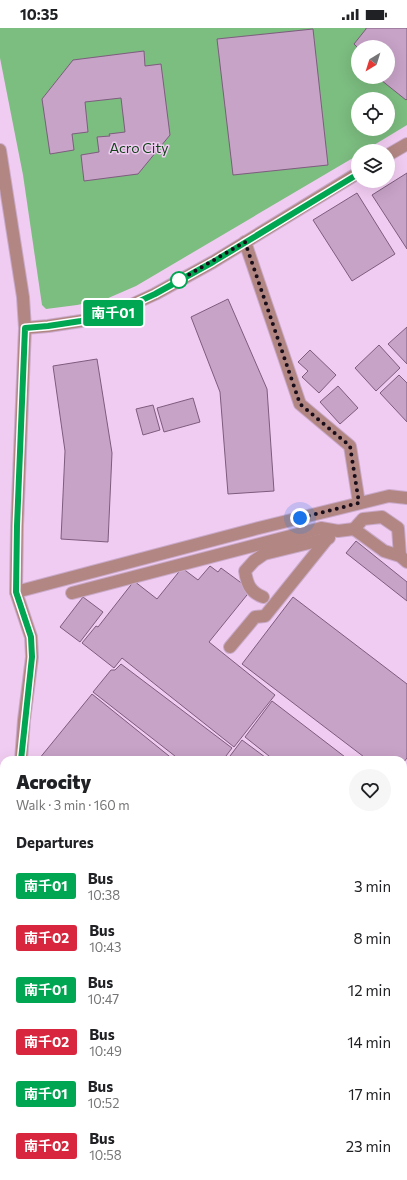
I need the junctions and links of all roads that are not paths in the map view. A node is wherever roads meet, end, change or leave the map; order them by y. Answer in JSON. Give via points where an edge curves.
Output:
{"nodes":[{"id":1,"x":407,"y":144,"type":"edge"},
{"id":2,"x":0,"y":150,"type":"edge"},
{"id":3,"x":395,"y":151,"type":"edge"},
{"id":4,"x":351,"y":178,"type":"edge"},
{"id":5,"x":245,"y":242,"type":"junction"},
{"id":6,"x":25,"y":328,"type":"junction"},
{"id":7,"x":407,"y":498,"type":"edge"},
{"id":8,"x":359,"y":503,"type":"junction"},
{"id":9,"x":354,"y":529,"type":"junction"},
{"id":10,"x":338,"y":531,"type":"junction"},
{"id":11,"x":327,"y":539,"type":"junction"},
{"id":12,"x":403,"y":559,"type":"edge"},
{"id":13,"x":16,"y":592,"type":"junction"},
{"id":14,"x":72,"y":593,"type":"dead end"},
{"id":15,"x":263,"y":597,"type":"dead end"},
{"id":16,"x":230,"y":647,"type":"dead end"},
{"id":17,"x":21,"y":756,"type":"edge"}],
"edges":[{"from":1,"to":3,"type":"street"},
{"from":2,"to":6,"type":"street","via":[[23,297]]},
{"from":4,"to":5,"type":"street"},
{"from":5,"to":6,"type":"street","via":[[155,294],[116,312],[81,321]]},
{"from":5,"to":8,"type":"street","via":[[300,404],[350,446]]},
{"from":6,"to":13,"type":"street"},
{"from":7,"to":8,"type":"street","via":[[389,496]]},
{"from":8,"to":13,"type":"street"},
{"from":9,"to":10,"type":"street"},
{"from":9,"to":12,"type":"street","via":[[384,551]]},
{"from":9,"to":12,"type":"street","via":[[363,519],[382,517],[398,528]]},
{"from":10,"to":11,"type":"street"},
{"from":10,"to":14,"type":"street","via":[[320,528]]},
{"from":11,"to":15,"type":"street","via":[[264,554],[254,561],[245,571],[247,583],[256,594]]},
{"from":11,"to":16,"type":"street","via":[[265,616],[254,617]]},
{"from":13,"to":17,"type":"street","via":[[31,637],[32,657]]}]}
